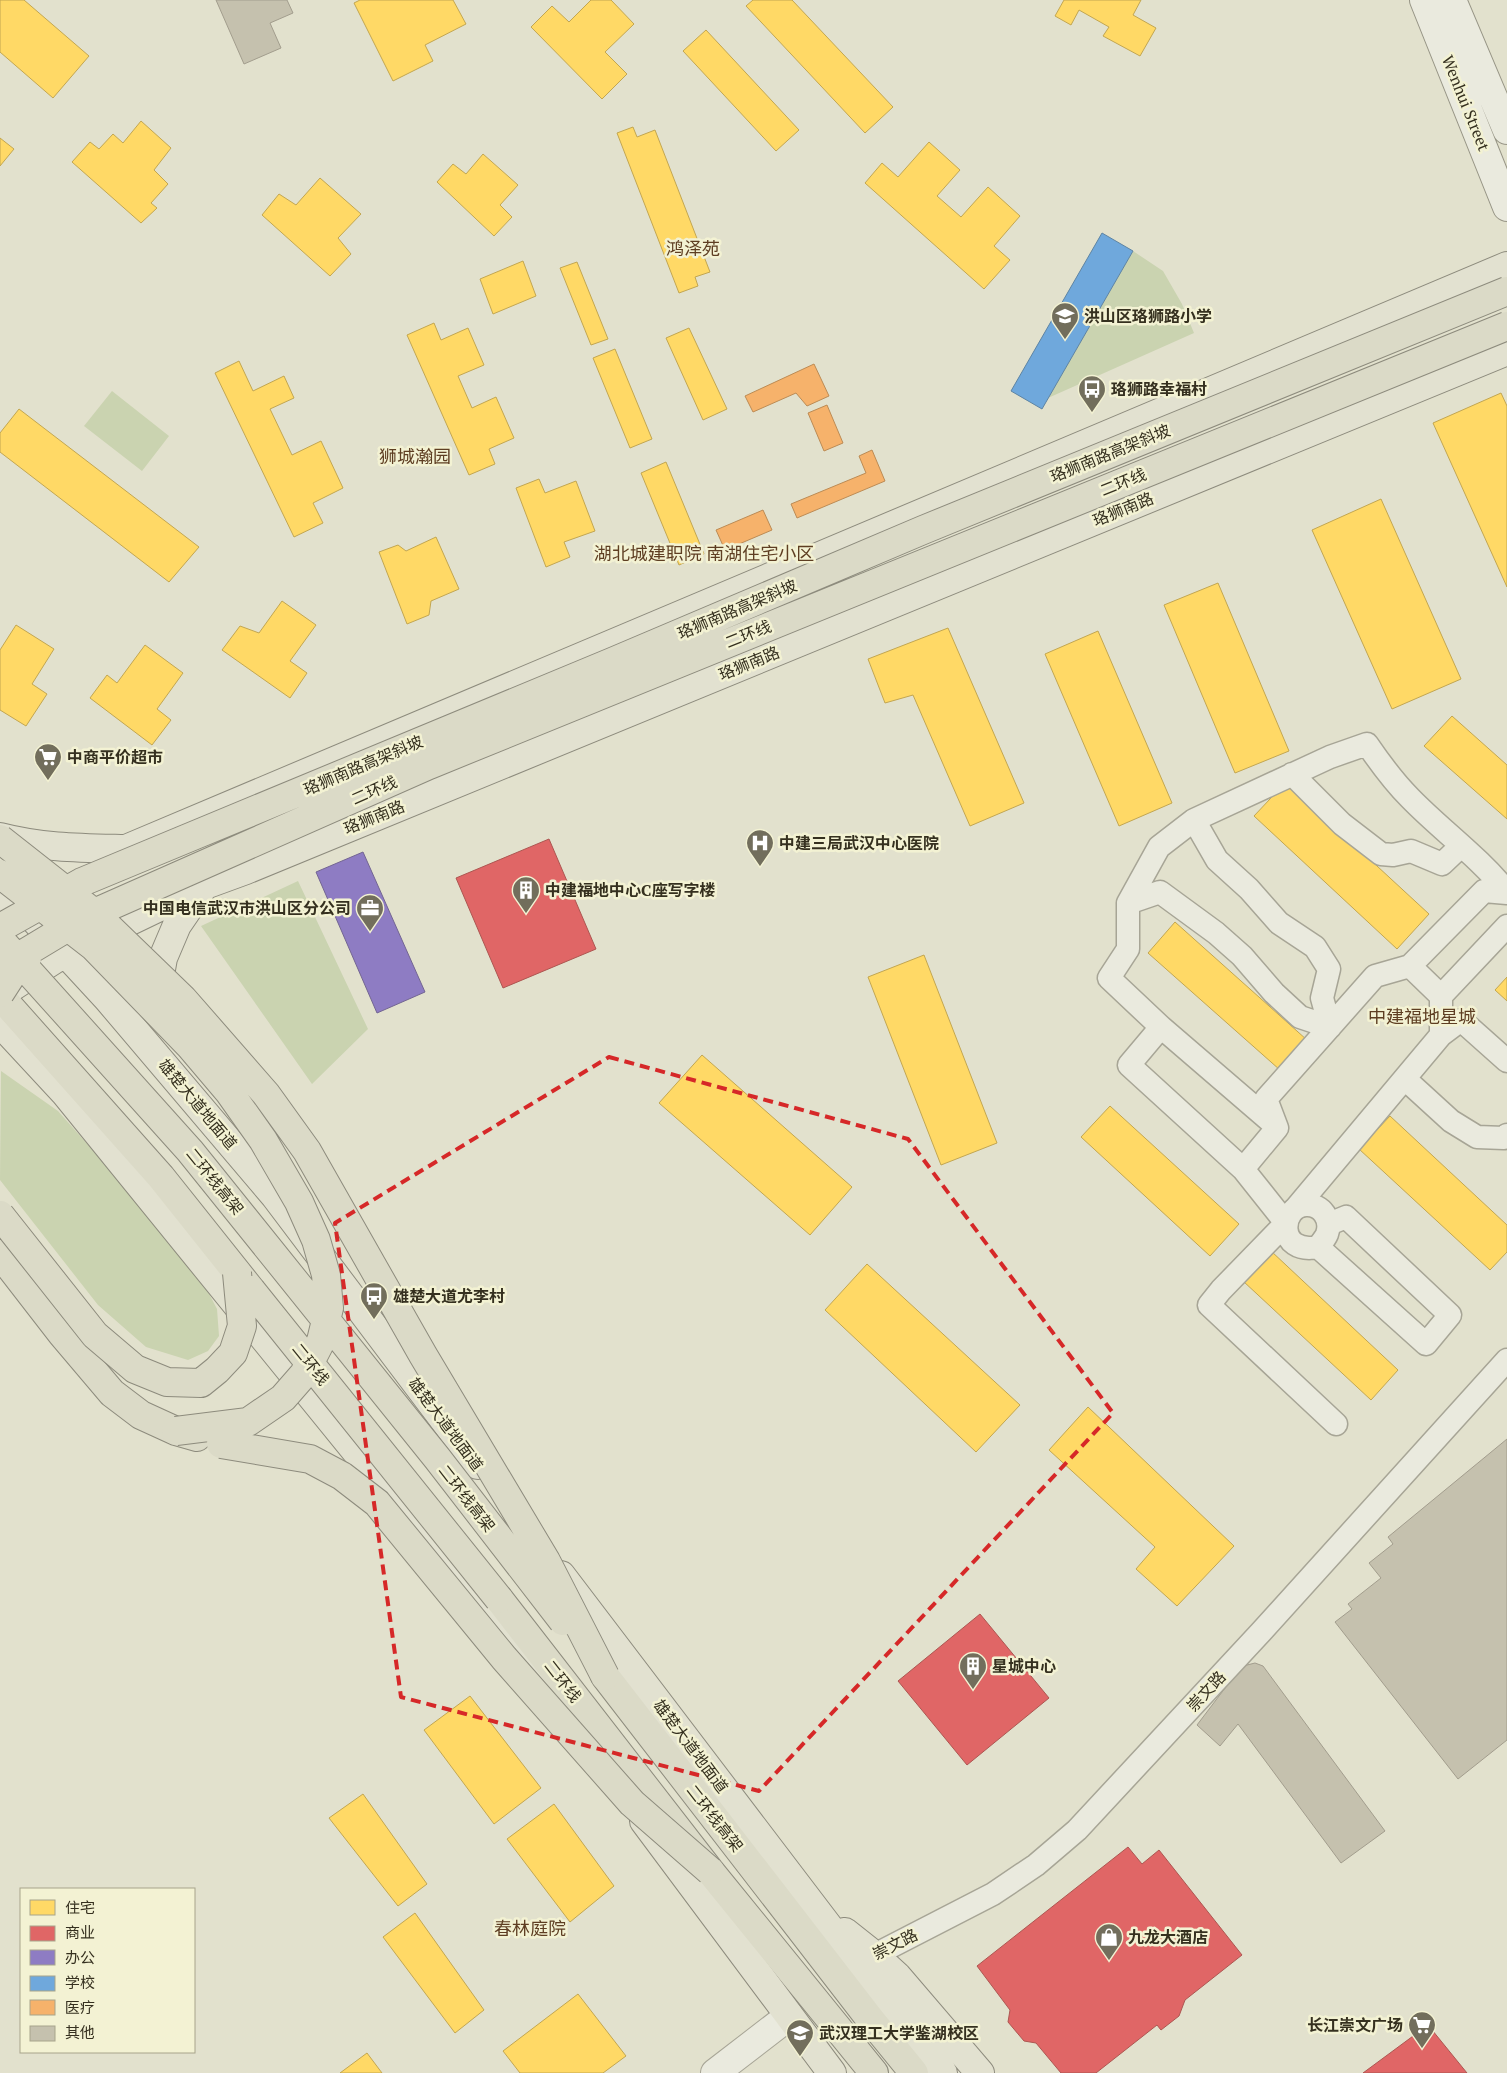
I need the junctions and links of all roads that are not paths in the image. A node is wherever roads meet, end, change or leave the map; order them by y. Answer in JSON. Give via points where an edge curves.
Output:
{"nodes":[{"id":1,"x":1424,"y":0,"type":"edge"},
{"id":2,"x":1452,"y":0,"type":"edge"},
{"id":3,"x":1507,"y":130,"type":"edge"},
{"id":4,"x":1507,"y":207,"type":"edge"},
{"id":5,"x":1507,"y":266,"type":"edge"},
{"id":6,"x":1507,"y":291,"type":"edge"},
{"id":7,"x":1507,"y":326,"type":"edge"},
{"id":8,"x":1507,"y":351,"type":"edge"},
{"id":9,"x":1292,"y":774,"type":"junction"},
{"id":10,"x":1194,"y":820,"type":"junction"},
{"id":11,"x":0,"y":838,"type":"edge"},
{"id":12,"x":1461,"y":846,"type":"junction"},
{"id":13,"x":125,"y":849,"type":"junction"},
{"id":14,"x":0,"y":874,"type":"edge"},
{"id":15,"x":205,"y":885,"type":"junction"},
{"id":16,"x":1507,"y":893,"type":"edge"},
{"id":17,"x":5,"y":897,"type":"edge"},
{"id":18,"x":1128,"y":903,"type":"junction"},
{"id":19,"x":1507,"y":926,"type":"edge"},
{"id":20,"x":0,"y":928,"type":"edge"},
{"id":21,"x":0,"y":940,"type":"edge"},
{"id":22,"x":41,"y":942,"type":"junction"},
{"id":23,"x":66,"y":952,"type":"junction"},
{"id":24,"x":1410,"y":966,"type":"junction"},
{"id":25,"x":0,"y":968,"type":"edge"},
{"id":26,"x":0,"y":994,"type":"edge"},
{"id":27,"x":1441,"y":996,"type":"junction"},
{"id":28,"x":0,"y":1023,"type":"edge"},
{"id":29,"x":1161,"y":1027,"type":"junction"},
{"id":30,"x":1330,"y":1027,"type":"junction"},
{"id":31,"x":1441,"y":1035,"type":"junction"},
{"id":32,"x":0,"y":1051,"type":"edge"},
{"id":33,"x":1507,"y":1060,"type":"edge"},
{"id":34,"x":176,"y":1078,"type":"junction"},
{"id":35,"x":1405,"y":1078,"type":"junction"},
{"id":36,"x":65,"y":1093,"type":"junction"},
{"id":37,"x":1277,"y":1128,"type":"junction"},
{"id":38,"x":1507,"y":1135,"type":"edge"},
{"id":39,"x":1243,"y":1169,"type":"junction"},
{"id":40,"x":0,"y":1215,"type":"edge"},
{"id":41,"x":1291,"y":1215,"type":"junction"},
{"id":42,"x":1329,"y":1224,"type":"junction"},
{"id":43,"x":1318,"y":1247,"type":"junction"},
{"id":44,"x":0,"y":1254,"type":"edge"},
{"id":45,"x":244,"y":1281,"type":"junction"},
{"id":46,"x":1507,"y":1360,"type":"edge"},
{"id":47,"x":1336,"y":1424,"type":"dead end"},
{"id":48,"x":176,"y":1431,"type":"junction"},
{"id":49,"x":605,"y":1676,"type":"junction"},
{"id":50,"x":710,"y":1870,"type":"junction"},
{"id":51,"x":866,"y":1959,"type":"junction"},
{"id":52,"x":789,"y":2016,"type":"junction"},
{"id":53,"x":716,"y":2073,"type":"edge"},
{"id":54,"x":832,"y":2073,"type":"edge"},
{"id":55,"x":874,"y":2073,"type":"edge"},
{"id":56,"x":914,"y":2073,"type":"edge"},
{"id":57,"x":943,"y":2073,"type":"edge"},
{"id":58,"x":980,"y":2073,"type":"edge"}],
"edges":[{"from":1,"to":4,"type":"main road","name":"Wenhui Street"},
{"from":2,"to":3,"type":"main road","name":"Wenhui Street"},
{"from":5,"to":13,"type":"main road"},
{"from":6,"to":20,"type":"highway","name":"珞狮南路高架斜坡","bridge":true,"via":[[923,530],[82,882]]},
{"from":7,"to":22,"type":"highway","name":"二环线","bridge":true,"via":[[429,765],[83,918]]},
{"from":8,"to":15,"type":"main road","name":"珞狮南路"},
{"from":9,"to":10,"type":"street"},
{"from":9,"to":12,"type":"street","via":[[1342,824],[1381,854],[1411,851],[1442,864]]},
{"from":9,"to":12,"type":"street","via":[[1367,744],[1409,798]]},
{"from":10,"to":18,"type":"street","via":[[1159,847]]},
{"from":10,"to":30,"type":"street","via":[[1217,860],[1279,923],[1315,947],[1329,969],[1322,998]]},
{"from":11,"to":13,"type":"main road","via":[[58,848]]},
{"from":11,"to":49,"type":"highway","bridge":true,"via":[[94,913],[183,999],[266,1094],[307,1151],[422,1355],[546,1561]]},
{"from":12,"to":16,"type":"street","via":[[1489,870]]},
{"from":13,"to":17,"type":"main road"},
{"from":14,"to":48,"type":"highway","bridge":true,"via":[[94,947],[190,1046],[229,1092],[263,1140],[299,1202],[316,1240],[326,1275],[329,1308],[321,1341],[304,1374],[283,1398],[248,1422]]},
{"from":15,"to":23,"type":"main road","name":"珞狮南路"},
{"from":15,"to":34,"type":"main road","via":[[177,925],[163,958],[155,1000],[162,1039]]},
{"from":16,"to":24,"type":"street","via":[[1484,892]]},
{"from":17,"to":23,"type":"main road","name":"雄楚大道地面道"},
{"from":18,"to":29,"type":"street","via":[[1128,949],[1109,978]]},
{"from":18,"to":30,"type":"street","via":[[1160,892],[1242,956],[1300,1017]]},
{"from":19,"to":27,"type":"street"},
{"from":21,"to":49,"type":"highway","name":"二环线高架","bridge":true,"via":[[190,1151],[437,1458]]},
{"from":22,"to":25,"type":"highway","name":"二环线","bridge":true},
{"from":22,"to":26,"type":"highway","bridge":true,"via":[[11,976]]},
{"from":23,"to":26,"type":"main road","name":"珞狮南路"},
{"from":23,"to":34,"type":"main road","name":"雄楚大道地面道"},
{"from":24,"to":27,"type":"street"},
{"from":24,"to":30,"type":"street","via":[[1375,976]]},
{"from":26,"to":45,"type":"highway","name":"二环线","via":[[161,1177]]},
{"from":27,"to":31,"type":"street"},
{"from":28,"to":36,"type":"main road"},
{"from":29,"to":37,"type":"street"},
{"from":29,"to":39,"type":"street","via":[[1128,1065]]},
{"from":30,"to":37,"type":"street","via":[[1266,1099]]},
{"from":31,"to":33,"type":"street","via":[[1462,1020]]},
{"from":31,"to":35,"type":"street"},
{"from":32,"to":36,"type":"main road"},
{"from":34,"to":51,"type":"main road","name":"雄楚大道地面道","via":[[275,1196],[815,1909]]},
{"from":35,"to":38,"type":"street","via":[[1451,1121],[1477,1137],[1504,1138]]},
{"from":35,"to":41,"type":"street"},
{"from":36,"to":52,"type":"main road","via":[[510,1641]]},
{"from":37,"to":39,"type":"street"},
{"from":39,"to":41,"type":"street"},
{"from":40,"to":45,"type":"highway","bridge":true,"via":[[94,1335],[135,1369],[167,1382],[201,1383],[233,1352],[242,1326]]},
{"from":41,"to":42,"type":"street","via":[[1306,1205],[1318,1207]]},
{"from":41,"to":43,"type":"street","via":[[1286,1232],[1291,1242],[1306,1249]]},
{"from":41,"to":47,"type":"street","via":[[1209,1305]]},
{"from":42,"to":43,"type":"street","via":[[1327,1236]]},
{"from":42,"to":43,"type":"street","via":[[1346,1217],[1450,1315],[1426,1344]]},
{"from":44,"to":48,"type":"highway","via":[[112,1393],[141,1415]]},
{"from":45,"to":50,"type":"highway","name":"二环线","bridge":true,"via":[[493,1591]]},
{"from":46,"to":51,"type":"street","name":"崇文路","via":[[1077,1830],[1036,1865],[993,1894]]},
{"from":48,"to":50,"type":"highway","bridge":true,"via":[[221,1444],[310,1459],[342,1476],[377,1503],[504,1658],[632,1803]]},
{"from":49,"to":56,"type":"highway","name":"二环线高架"},
{"from":50,"to":55,"type":"highway","name":"二环线"},
{"from":51,"to":57,"type":"main road"},
{"from":51,"to":58,"type":"main road","via":[[897,1976]]},
{"from":52,"to":53,"type":"main road"},
{"from":52,"to":54,"type":"main road"}]}
